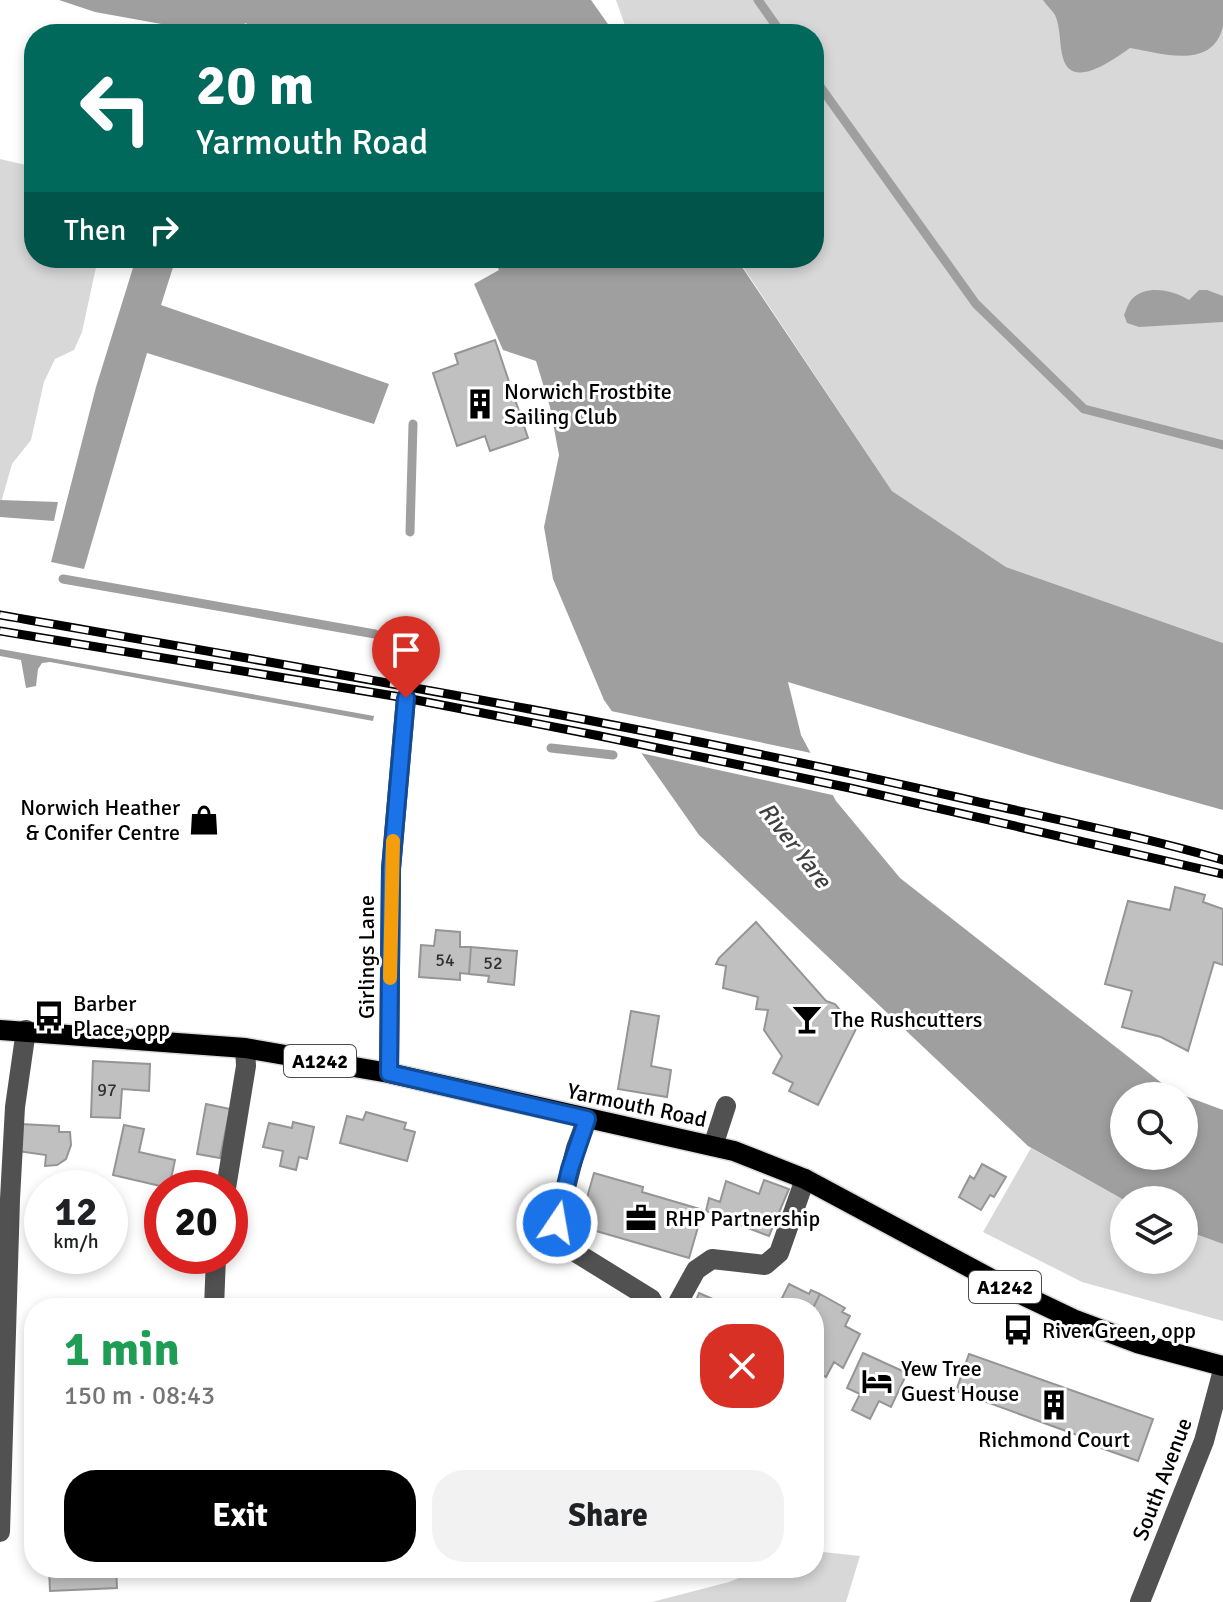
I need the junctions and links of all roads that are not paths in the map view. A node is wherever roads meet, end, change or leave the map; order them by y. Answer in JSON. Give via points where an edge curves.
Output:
{"nodes":[{"id":1,"x":406,"y":698,"type":"dead end"},
{"id":2,"x":0,"y":1030,"type":"edge"},
{"id":3,"x":26,"y":1030,"type":"junction"},
{"id":4,"x":245,"y":1048,"type":"junction"},
{"id":5,"x":389,"y":1073,"type":"junction"},
{"id":6,"x":726,"y":1106,"type":"dead end"},
{"id":7,"x":587,"y":1119,"type":"junction"},
{"id":8,"x":713,"y":1146,"type":"junction"},
{"id":9,"x":229,"y":1170,"type":"edge"},
{"id":10,"x":805,"y":1179,"type":"junction"},
{"id":11,"x":215,"y":1274,"type":"edge"},
{"id":12,"x":214,"y":1298,"type":"edge"},
{"id":13,"x":649,"y":1298,"type":"edge"},
{"id":14,"x":681,"y":1298,"type":"edge"},
{"id":15,"x":1223,"y":1368,"type":"edge"},
{"id":16,"x":0,"y":1532,"type":"edge"},
{"id":17,"x":1140,"y":1602,"type":"edge"}],
"edges":[{"from":1,"to":5,"type":"street","name":"Girlings Lane","via":[[391,869]]},
{"from":2,"to":3,"type":"main road","name":"Yarmouth Road","number":"A1242"},
{"from":3,"to":4,"type":"main road","name":"Yarmouth Road","number":"A1242"},
{"from":3,"to":16,"type":"street","via":[[10,1199]]},
{"from":4,"to":5,"type":"main road","name":"Yarmouth Road","number":"A1242"},
{"from":4,"to":9,"type":"street"},
{"from":5,"to":7,"type":"main road","name":"Yarmouth Road","number":"A1242"},
{"from":6,"to":8,"type":"street"},
{"from":7,"to":8,"type":"main road","name":"Yarmouth Road","number":"A1242"},
{"from":7,"to":13,"type":"street","via":[[557,1223],[567,1247]]},
{"from":8,"to":10,"type":"main road","name":"Yarmouth Road","number":"A1242"},
{"from":10,"to":14,"type":"street","via":[[779,1253],[765,1265],[712,1259],[696,1270]]},
{"from":10,"to":15,"type":"main road","name":"Yarmouth Road","number":"A1242","via":[[1073,1319]]},
{"from":11,"to":12,"type":"street"},
{"from":15,"to":17,"type":"street","name":"South Avenue","via":[[1204,1441]]}]}
